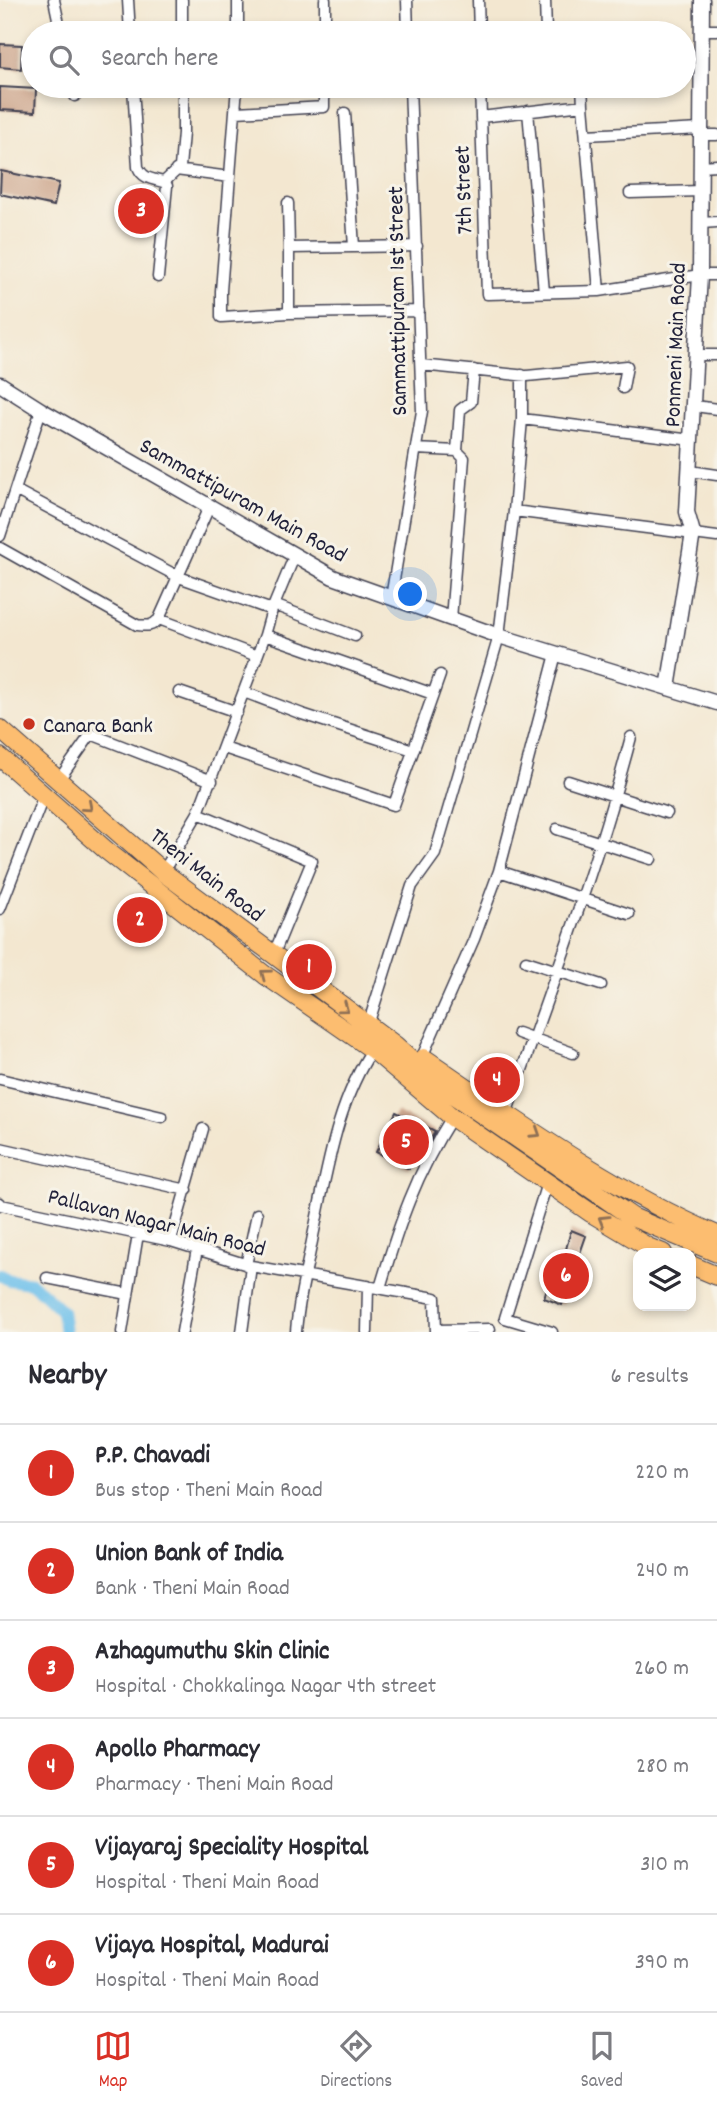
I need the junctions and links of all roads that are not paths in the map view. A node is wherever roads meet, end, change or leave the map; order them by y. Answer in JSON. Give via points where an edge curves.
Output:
{"nodes":[{"id":1,"x":54,"y":0,"type":"edge"},
{"id":2,"x":128,"y":0,"type":"edge"},
{"id":3,"x":182,"y":0,"type":"edge"},
{"id":4,"x":238,"y":0,"type":"edge"},
{"id":5,"x":325,"y":0,"type":"edge"},
{"id":6,"x":407,"y":0,"type":"edge"},
{"id":7,"x":478,"y":0,"type":"edge"},
{"id":8,"x":545,"y":0,"type":"edge"},
{"id":9,"x":702,"y":0,"type":"edge"},
{"id":10,"x":58,"y":21,"type":"edge"},
{"id":11,"x":129,"y":21,"type":"edge"},
{"id":12,"x":182,"y":21,"type":"edge"},
{"id":13,"x":237,"y":21,"type":"edge"},
{"id":14,"x":325,"y":21,"type":"edge"},
{"id":15,"x":408,"y":21,"type":"edge"},
{"id":16,"x":479,"y":21,"type":"edge"},
{"id":17,"x":546,"y":21,"type":"edge"},
{"id":18,"x":709,"y":30,"type":"edge"},
{"id":19,"x":134,"y":98,"type":"edge"},
{"id":20,"x":183,"y":98,"type":"edge"},
{"id":21,"x":237,"y":98,"type":"edge"},
{"id":22,"x":324,"y":98,"type":"edge"},
{"id":23,"x":410,"y":98,"type":"edge"},
{"id":24,"x":480,"y":98,"type":"edge"},
{"id":25,"x":583,"y":98,"type":"edge"},
{"id":26,"x":583,"y":105,"type":"junction"},
{"id":27,"x":528,"y":111,"type":"junction"},
{"id":28,"x":236,"y":112,"type":"junction"},
{"id":29,"x":345,"y":113,"type":"dead end"},
{"id":30,"x":481,"y":117,"type":"junction"},
{"id":31,"x":701,"y":132,"type":"junction"},
{"id":32,"x":586,"y":135,"type":"junction"},
{"id":33,"x":717,"y":135,"type":"edge"},
{"id":34,"x":717,"y":165,"type":"edge"},
{"id":35,"x":701,"y":166,"type":"junction"},
{"id":36,"x":176,"y":170,"type":"junction"},
{"id":37,"x":230,"y":177,"type":"junction"},
{"id":38,"x":164,"y":181,"type":"junction"},
{"id":39,"x":701,"y":191,"type":"junction"},
{"id":40,"x":630,"y":193,"type":"dead end"},
{"id":41,"x":288,"y":203,"type":"dead end"},
{"id":42,"x":717,"y":222,"type":"edge"},
{"id":43,"x":701,"y":223,"type":"junction"},
{"id":44,"x":416,"y":246,"type":"junction"},
{"id":45,"x":354,"y":247,"type":"junction"},
{"id":46,"x":289,"y":248,"type":"junction"},
{"id":47,"x":700,"y":275,"type":"junction"},
{"id":48,"x":717,"y":275,"type":"edge"},
{"id":49,"x":158,"y":277,"type":"dead end"},
{"id":50,"x":599,"y":291,"type":"junction"},
{"id":51,"x":544,"y":292,"type":"junction"},
{"id":52,"x":419,"y":311,"type":"junction"},
{"id":53,"x":289,"y":313,"type":"junction"},
{"id":54,"x":697,"y":355,"type":"junction"},
{"id":55,"x":717,"y":355,"type":"edge"},
{"id":56,"x":421,"y":365,"type":"junction"},
{"id":57,"x":474,"y":370,"type":"junction"},
{"id":58,"x":522,"y":375,"type":"junction"},
{"id":59,"x":0,"y":384,"type":"edge"},
{"id":60,"x":623,"y":388,"type":"dead end"},
{"id":61,"x":695,"y":406,"type":"junction"},
{"id":62,"x":717,"y":409,"type":"edge"},
{"id":63,"x":41,"y":410,"type":"junction"},
{"id":64,"x":522,"y":419,"type":"junction"},
{"id":65,"x":692,"y":440,"type":"junction"},
{"id":66,"x":416,"y":449,"type":"junction"},
{"id":67,"x":457,"y":451,"type":"junction"},
{"id":68,"x":690,"y":471,"type":"junction"},
{"id":69,"x":717,"y":475,"type":"edge"},
{"id":70,"x":15,"y":490,"type":"junction"},
{"id":71,"x":209,"y":507,"type":"junction"},
{"id":72,"x":514,"y":511,"type":"junction"},
{"id":73,"x":693,"y":533,"type":"junction"},
{"id":74,"x":0,"y":536,"type":"edge"},
{"id":75,"x":717,"y":537,"type":"edge"},
{"id":76,"x":0,"y":548,"type":"edge"},
{"id":77,"x":294,"y":556,"type":"junction"},
{"id":78,"x":179,"y":577,"type":"junction"},
{"id":79,"x":391,"y":598,"type":"junction"},
{"id":80,"x":273,"y":608,"type":"junction"},
{"id":81,"x":159,"y":619,"type":"junction"},
{"id":82,"x":451,"y":619,"type":"junction"},
{"id":83,"x":265,"y":635,"type":"junction"},
{"id":84,"x":355,"y":636,"type":"dead end"},
{"id":85,"x":499,"y":636,"type":"junction"},
{"id":86,"x":556,"y":654,"type":"junction"},
{"id":87,"x":257,"y":656,"type":"junction"},
{"id":88,"x":440,"y":675,"type":"dead end"},
{"id":89,"x":668,"y":688,"type":"junction"},
{"id":90,"x":179,"y":692,"type":"dead end"},
{"id":91,"x":244,"y":692,"type":"junction"},
{"id":92,"x":433,"y":694,"type":"junction"},
{"id":93,"x":717,"y":703,"type":"edge"},
{"id":94,"x":237,"y":712,"type":"junction"},
{"id":95,"x":0,"y":729,"type":"edge"},
{"id":96,"x":631,"y":737,"type":"dead end"},
{"id":97,"x":224,"y":748,"type":"junction"},
{"id":98,"x":414,"y":750,"type":"junction"},
{"id":99,"x":0,"y":757,"type":"edge"},
{"id":100,"x":58,"y":781,"type":"junction"},
{"id":101,"x":212,"y":781,"type":"junction"},
{"id":102,"x":568,"y":781,"type":"dead end"},
{"id":103,"x":44,"y":795,"type":"junction"},
{"id":104,"x":616,"y":796,"type":"junction"},
{"id":105,"x":198,"y":813,"type":"junction"},
{"id":106,"x":667,"y":813,"type":"dead end"},
{"id":107,"x":557,"y":829,"type":"dead end"},
{"id":108,"x":602,"y":843,"type":"junction"},
{"id":109,"x":651,"y":859,"type":"dead end"},
{"id":110,"x":499,"y":871,"type":"junction"},
{"id":111,"x":163,"y":872,"type":"junction"},
{"id":112,"x":583,"y":900,"type":"junction"},
{"id":113,"x":0,"y":909,"type":"edge"},
{"id":114,"x":629,"y":914,"type":"dead end"},
{"id":115,"x":273,"y":956,"type":"junction"},
{"id":116,"x":526,"y":961,"type":"dead end"},
{"id":117,"x":558,"y":970,"type":"junction"},
{"id":118,"x":601,"y":985,"type":"dead end"},
{"id":119,"x":518,"y":1033,"type":"dead end"},
{"id":120,"x":533,"y":1039,"type":"junction"},
{"id":121,"x":380,"y":1042,"type":"junction"},
{"id":122,"x":573,"y":1053,"type":"dead end"},
{"id":123,"x":422,"y":1057,"type":"junction"},
{"id":124,"x":0,"y":1079,"type":"edge"},
{"id":125,"x":506,"y":1114,"type":"junction"},
{"id":126,"x":162,"y":1117,"type":"dead end"},
{"id":127,"x":452,"y":1117,"type":"junction"},
{"id":128,"x":203,"y":1129,"type":"dead end"},
{"id":129,"x":0,"y":1148,"type":"edge"},
{"id":130,"x":547,"y":1183,"type":"junction"},
{"id":131,"x":187,"y":1190,"type":"junction"},
{"id":132,"x":0,"y":1205,"type":"edge"},
{"id":133,"x":257,"y":1214,"type":"dead end"},
{"id":134,"x":138,"y":1234,"type":"junction"},
{"id":135,"x":717,"y":1235,"type":"edge"},
{"id":136,"x":171,"y":1241,"type":"junction"},
{"id":137,"x":650,"y":1248,"type":"edge"},
{"id":138,"x":197,"y":1250,"type":"junction"},
{"id":139,"x":717,"y":1253,"type":"edge"},
{"id":140,"x":248,"y":1266,"type":"junction"},
{"id":141,"x":696,"y":1267,"type":"edge"},
{"id":142,"x":717,"y":1276,"type":"edge"},
{"id":143,"x":305,"y":1277,"type":"junction"},
{"id":144,"x":47,"y":1278,"type":"dead end"},
{"id":145,"x":368,"y":1286,"type":"junction"},
{"id":146,"x":380,"y":1288,"type":"junction"},
{"id":147,"x":128,"y":1294,"type":"junction"},
{"id":148,"x":490,"y":1329,"type":"dead end"},
{"id":149,"x":436,"y":1331,"type":"edge"},
{"id":150,"x":122,"y":1332,"type":"edge"},
{"id":151,"x":182,"y":1332,"type":"edge"},
{"id":152,"x":242,"y":1332,"type":"edge"},
{"id":153,"x":296,"y":1332,"type":"edge"},
{"id":154,"x":367,"y":1332,"type":"edge"},
{"id":155,"x":552,"y":1332,"type":"edge"}],
"edges":[{"from":1,"to":10,"type":"street"},
{"from":2,"to":11,"type":"street"},
{"from":3,"to":12,"type":"street"},
{"from":4,"to":13,"type":"street"},
{"from":5,"to":14,"type":"street"},
{"from":6,"to":15,"type":"street"},
{"from":7,"to":16,"type":"street"},
{"from":8,"to":17,"type":"street"},
{"from":9,"to":18,"type":"street","name":"Ponmeni Main Road"},
{"from":18,"to":31,"type":"street","name":"Ponmeni Main Road"},
{"from":19,"to":38,"type":"street","via":[[138,167],[149,179]]},
{"from":20,"to":36,"type":"street","via":[[180,167]]},
{"from":21,"to":28,"type":"street"},
{"from":22,"to":28,"type":"street","via":[[324,107]]},
{"from":23,"to":44,"type":"street","name":"Sammattipuram 1st Street"},
{"from":24,"to":30,"type":"street","name":"7th Street"},
{"from":25,"to":26,"type":"street"},
{"from":26,"to":27,"type":"street"},
{"from":26,"to":32,"type":"street"},
{"from":27,"to":30,"type":"street"},
{"from":27,"to":51,"type":"street"},
{"from":28,"to":37,"type":"street"},
{"from":29,"to":45,"type":"street"},
{"from":30,"to":51,"type":"street","name":"7th Street","via":[[486,294]]},
{"from":31,"to":32,"type":"street"},
{"from":31,"to":33,"type":"street"},
{"from":31,"to":35,"type":"street","name":"Ponmeni Main Road"},
{"from":32,"to":50,"type":"street"},
{"from":34,"to":35,"type":"street"},
{"from":35,"to":39,"type":"street","name":"Ponmeni Main Road"},
{"from":36,"to":37,"type":"street"},
{"from":36,"to":38,"type":"street"},
{"from":37,"to":53,"type":"street","via":[[221,317]]},
{"from":38,"to":49,"type":"street","via":[[168,194]]},
{"from":39,"to":40,"type":"street"},
{"from":39,"to":43,"type":"street","name":"Ponmeni Main Road"},
{"from":41,"to":46,"type":"street"},
{"from":42,"to":43,"type":"street"},
{"from":43,"to":47,"type":"street","name":"Ponmeni Main Road"},
{"from":44,"to":45,"type":"street"},
{"from":44,"to":52,"type":"street","name":"Sammattipuram 1st Street"},
{"from":45,"to":46,"type":"street"},
{"from":46,"to":53,"type":"street"},
{"from":47,"to":48,"type":"street"},
{"from":47,"to":50,"type":"street"},
{"from":47,"to":54,"type":"street","name":"Ponmeni Main Road"},
{"from":50,"to":51,"type":"street"},
{"from":52,"to":53,"type":"street"},
{"from":52,"to":56,"type":"street","name":"Sammattipuram 1st Street"},
{"from":54,"to":55,"type":"street"},
{"from":54,"to":61,"type":"street","name":"Ponmeni Main Road"},
{"from":56,"to":57,"type":"street"},
{"from":56,"to":66,"type":"street","name":"Sammattipuram 1st Street","via":[[422,411]]},
{"from":57,"to":58,"type":"street"},
{"from":57,"to":67,"type":"street","via":[[471,402],[460,410]]},
{"from":58,"to":60,"type":"street","via":[[627,366]]},
{"from":58,"to":64,"type":"street"},
{"from":59,"to":63,"type":"street","name":"Sammattipuram Main Road"},
{"from":61,"to":62,"type":"street"},
{"from":61,"to":65,"type":"street","name":"Ponmeni Main Road"},
{"from":63,"to":70,"type":"street"},
{"from":63,"to":71,"type":"street","name":"Sammattipuram Main Road"},
{"from":64,"to":65,"type":"street"},
{"from":64,"to":72,"type":"street"},
{"from":65,"to":68,"type":"street","name":"Ponmeni Main Road"},
{"from":66,"to":67,"type":"street"},
{"from":66,"to":79,"type":"street","name":"Sammattipuram 1st Street"},
{"from":67,"to":82,"type":"street","via":[[464,458]]},
{"from":68,"to":69,"type":"street"},
{"from":68,"to":73,"type":"street","name":"Ponmeni Main Road","via":[[687,512]]},
{"from":70,"to":74,"type":"street"},
{"from":70,"to":78,"type":"street"},
{"from":71,"to":77,"type":"street","name":"Sammattipuram Main Road"},
{"from":71,"to":78,"type":"street"},
{"from":72,"to":73,"type":"street"},
{"from":72,"to":85,"type":"street"},
{"from":73,"to":75,"type":"street"},
{"from":73,"to":89,"type":"street","name":"Ponmeni Main Road"},
{"from":76,"to":81,"type":"street","via":[[137,625],[148,626]]},
{"from":77,"to":79,"type":"street","name":"Sammattipuram Main Road","via":[[333,577]]},
{"from":77,"to":80,"type":"street"},
{"from":78,"to":80,"type":"street"},
{"from":78,"to":81,"type":"street"},
{"from":79,"to":82,"type":"street","name":"Sammattipuram Main Road"},
{"from":80,"to":83,"type":"street"},
{"from":80,"to":84,"type":"street"},
{"from":81,"to":87,"type":"street"},
{"from":82,"to":85,"type":"street","name":"Sammattipuram Main Road"},
{"from":83,"to":87,"type":"street"},
{"from":83,"to":92,"type":"street"},
{"from":85,"to":86,"type":"street","name":"Sammattipuram Main Road"},
{"from":85,"to":121,"type":"street","via":[[435,854],[412,886]]},
{"from":86,"to":89,"type":"street","name":"Sammattipuram Main Road"},
{"from":86,"to":110,"type":"street"},
{"from":87,"to":91,"type":"street"},
{"from":88,"to":92,"type":"street"},
{"from":89,"to":93,"type":"street","name":"Sammattipuram Main Road"},
{"from":90,"to":94,"type":"street"},
{"from":91,"to":94,"type":"street"},
{"from":91,"to":98,"type":"street"},
{"from":92,"to":98,"type":"street"},
{"from":94,"to":97,"type":"street"},
{"from":95,"to":100,"type":"main road","name":"Theni Main Road"},
{"from":96,"to":104,"type":"street"},
{"from":97,"to":98,"type":"street","via":[[394,805]]},
{"from":97,"to":101,"type":"street"},
{"from":99,"to":103,"type":"main road","name":"Theni Main Road"},
{"from":100,"to":101,"type":"street","via":[[90,734]]},
{"from":100,"to":111,"type":"main road","name":"Theni Main Road","one_way":true},
{"from":101,"to":105,"type":"street"},
{"from":102,"to":104,"type":"street"},
{"from":103,"to":113,"type":"street"},
{"from":121,"to":103,"type":"main road","name":"Theni Main Road","one_way":true,"via":[[265,975],[107,851]]},
{"from":104,"to":106,"type":"street"},
{"from":104,"to":108,"type":"street"},
{"from":105,"to":111,"type":"street"},
{"from":105,"to":115,"type":"street","via":[[312,861]]},
{"from":107,"to":108,"type":"street"},
{"from":108,"to":109,"type":"street"},
{"from":108,"to":112,"type":"street"},
{"from":110,"to":112,"type":"street"},
{"from":110,"to":123,"type":"street"},
{"from":111,"to":115,"type":"main road","name":"Theni Main Road"},
{"from":112,"to":114,"type":"street"},
{"from":112,"to":117,"type":"street"},
{"from":115,"to":121,"type":"main road","name":"Theni Main Road","one_way":true},
{"from":116,"to":117,"type":"street"},
{"from":117,"to":118,"type":"street"},
{"from":117,"to":120,"type":"street"},
{"from":119,"to":120,"type":"street"},
{"from":120,"to":122,"type":"street"},
{"from":120,"to":125,"type":"street"},
{"from":121,"to":123,"type":"main road","name":"Theni Main Road"},
{"from":121,"to":127,"type":"main road","name":"Theni Main Road"},
{"from":121,"to":139,"type":"main road","name":"Theni Main Road","via":[[632,1217]]},
{"from":121,"to":143,"type":"street","via":[[341,1110]]},
{"from":123,"to":125,"type":"main road","name":"Theni Main Road"},
{"from":124,"to":126,"type":"street"},
{"from":125,"to":135,"type":"main road","name":"Theni Main Road","one_way":true,"via":[[674,1216]]},
{"from":127,"to":130,"type":"main road","name":"Theni Main Road"},
{"from":127,"to":146,"type":"street","via":[[431,1149],[403,1211]]},
{"from":128,"to":131,"type":"street"},
{"from":129,"to":131,"type":"street"},
{"from":137,"to":130,"type":"main road","name":"Theni Main Road","one_way":true},
{"from":130,"to":155,"type":"street","via":[[505,1318]]},
{"from":131,"to":136,"type":"street"},
{"from":132,"to":134,"type":"street","name":"Pallavan Nagar Main Road"},
{"from":133,"to":140,"type":"street"},
{"from":134,"to":136,"type":"street","name":"Pallavan Nagar Main Road"},
{"from":134,"to":147,"type":"street"},
{"from":136,"to":138,"type":"street","name":"Pallavan Nagar Main Road"},
{"from":138,"to":140,"type":"street","name":"Pallavan Nagar Main Road"},
{"from":138,"to":151,"type":"street"},
{"from":140,"to":143,"type":"street","name":"Pallavan Nagar Main Road"},
{"from":140,"to":152,"type":"street"},
{"from":141,"to":142,"type":"main road"},
{"from":143,"to":145,"type":"street","name":"Pallavan Nagar Main Road"},
{"from":143,"to":153,"type":"street"},
{"from":144,"to":147,"type":"street"},
{"from":145,"to":146,"type":"street","name":"Pallavan Nagar Main Road"},
{"from":145,"to":154,"type":"street"},
{"from":146,"to":149,"type":"street","name":"Pallavan Nagar Main Road","via":[[435,1298]]},
{"from":147,"to":150,"type":"street"},
{"from":148,"to":149,"type":"street"}]}
